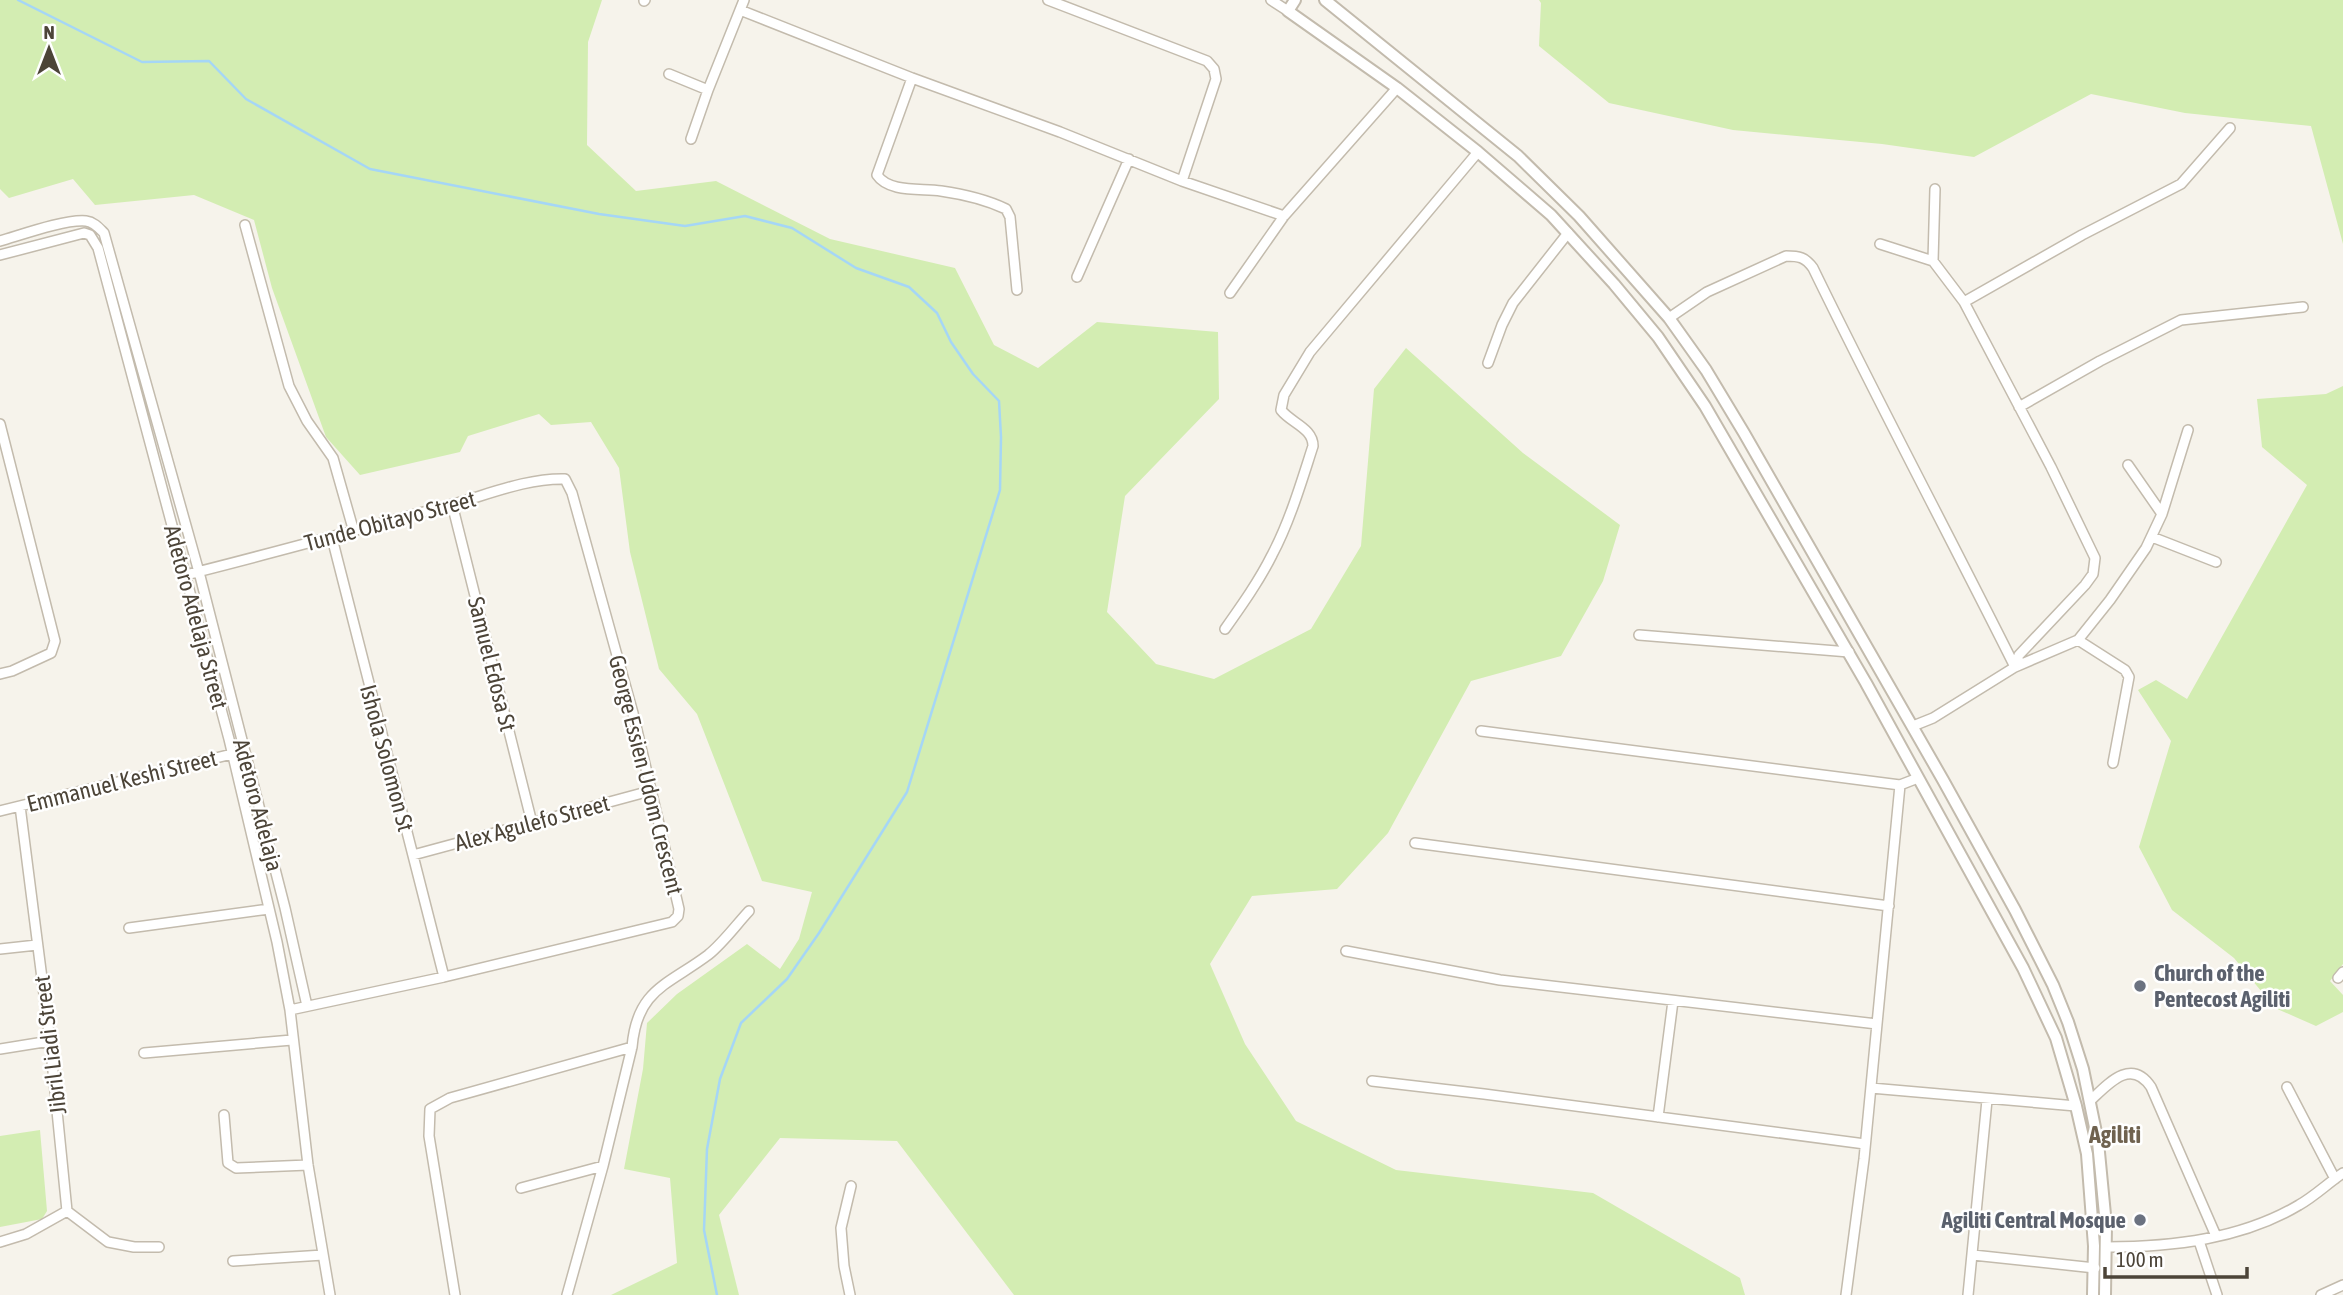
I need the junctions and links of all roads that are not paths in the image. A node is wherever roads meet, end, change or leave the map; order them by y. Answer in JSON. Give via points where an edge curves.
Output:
{"nodes":[{"id":1,"x":744,"y":0,"type":"edge"},
{"id":2,"x":1048,"y":0,"type":"edge"},
{"id":3,"x":1271,"y":0,"type":"edge"},
{"id":4,"x":1296,"y":0,"type":"edge"},
{"id":5,"x":1325,"y":0,"type":"edge"},
{"id":6,"x":740,"y":10,"type":"junction"},
{"id":7,"x":1288,"y":11,"type":"junction"},
{"id":8,"x":669,"y":74,"type":"dead end"},
{"id":9,"x":912,"y":78,"type":"junction"},
{"id":10,"x":1397,"y":88,"type":"junction"},
{"id":11,"x":708,"y":90,"type":"junction"},
{"id":12,"x":2230,"y":128,"type":"dead end"},
{"id":13,"x":691,"y":139,"type":"dead end"},
{"id":14,"x":1478,"y":152,"type":"junction"},
{"id":15,"x":1129,"y":159,"type":"junction"},
{"id":16,"x":1182,"y":181,"type":"junction"},
{"id":17,"x":1935,"y":189,"type":"dead end"},
{"id":18,"x":1284,"y":216,"type":"junction"},
{"id":19,"x":95,"y":224,"type":"junction"},
{"id":20,"x":245,"y":225,"type":"dead end"},
{"id":21,"x":1568,"y":233,"type":"junction"},
{"id":22,"x":87,"y":234,"type":"junction"},
{"id":23,"x":0,"y":241,"type":"edge"},
{"id":24,"x":1880,"y":244,"type":"dead end"},
{"id":25,"x":0,"y":255,"type":"edge"},
{"id":26,"x":1933,"y":261,"type":"junction"},
{"id":27,"x":1077,"y":277,"type":"dead end"},
{"id":28,"x":1017,"y":290,"type":"dead end"},
{"id":29,"x":1230,"y":293,"type":"dead end"},
{"id":30,"x":1964,"y":302,"type":"junction"},
{"id":31,"x":2303,"y":307,"type":"dead end"},
{"id":32,"x":1669,"y":318,"type":"junction"},
{"id":33,"x":1488,"y":363,"type":"dead end"},
{"id":34,"x":2019,"y":407,"type":"junction"},
{"id":35,"x":0,"y":424,"type":"edge"},
{"id":36,"x":2188,"y":430,"type":"dead end"},
{"id":37,"x":2128,"y":465,"type":"dead end"},
{"id":38,"x":452,"y":504,"type":"junction"},
{"id":39,"x":575,"y":508,"type":"joint"},
{"id":40,"x":2162,"y":514,"type":"junction"},
{"id":41,"x":354,"y":532,"type":"junction"},
{"id":42,"x":2152,"y":537,"type":"junction"},
{"id":43,"x":332,"y":538,"type":"junction"},
{"id":44,"x":2216,"y":562,"type":"dead end"},
{"id":45,"x":199,"y":572,"type":"junction"},
{"id":46,"x":186,"y":575,"type":"junction"},
{"id":47,"x":1225,"y":629,"type":"dead end"},
{"id":48,"x":1639,"y":635,"type":"dead end"},
{"id":49,"x":2078,"y":640,"type":"junction"},
{"id":50,"x":1849,"y":652,"type":"junction"},
{"id":51,"x":2015,"y":667,"type":"junction"},
{"id":52,"x":0,"y":674,"type":"edge"},
{"id":53,"x":1883,"y":675,"type":"junction"},
{"id":54,"x":1866,"y":684,"type":"junction"},
{"id":55,"x":1913,"y":726,"type":"junction"},
{"id":56,"x":1481,"y":731,"type":"dead end"},
{"id":57,"x":244,"y":751,"type":"junction"},
{"id":58,"x":232,"y":754,"type":"junction"},
{"id":59,"x":2113,"y":763,"type":"dead end"},
{"id":60,"x":1918,"y":778,"type":"junction"},
{"id":61,"x":1900,"y":785,"type":"junction"},
{"id":62,"x":650,"y":791,"type":"junction"},
{"id":63,"x":20,"y":807,"type":"junction"},
{"id":64,"x":0,"y":811,"type":"edge"},
{"id":65,"x":532,"y":823,"type":"junction"},
{"id":66,"x":1415,"y":842,"type":"dead end"},
{"id":67,"x":413,"y":855,"type":"junction"},
{"id":68,"x":1889,"y":906,"type":"junction"},
{"id":69,"x":269,"y":909,"type":"junction"},
{"id":70,"x":749,"y":911,"type":"dead end"},
{"id":71,"x":129,"y":928,"type":"dead end"},
{"id":72,"x":37,"y":945,"type":"junction"},
{"id":73,"x":0,"y":949,"type":"edge"},
{"id":74,"x":1346,"y":951,"type":"dead end"},
{"id":75,"x":444,"y":977,"type":"junction"},
{"id":76,"x":1673,"y":1001,"type":"junction"},
{"id":77,"x":307,"y":1006,"type":"junction"},
{"id":78,"x":290,"y":1010,"type":"junction"},
{"id":79,"x":1877,"y":1024,"type":"junction"},
{"id":80,"x":292,"y":1040,"type":"junction"},
{"id":81,"x":50,"y":1041,"type":"junction"},
{"id":82,"x":632,"y":1047,"type":"junction"},
{"id":83,"x":0,"y":1049,"type":"edge"},
{"id":84,"x":144,"y":1053,"type":"dead end"},
{"id":85,"x":1372,"y":1081,"type":"dead end"},
{"id":86,"x":2287,"y":1087,"type":"dead end"},
{"id":87,"x":1871,"y":1088,"type":"junction"},
{"id":88,"x":1987,"y":1100,"type":"junction"},
{"id":89,"x":2090,"y":1101,"type":"junction"},
{"id":90,"x":2076,"y":1106,"type":"junction"},
{"id":91,"x":224,"y":1115,"type":"dead end"},
{"id":92,"x":1658,"y":1117,"type":"junction"},
{"id":93,"x":1865,"y":1144,"type":"junction"},
{"id":94,"x":308,"y":1165,"type":"junction"},
{"id":95,"x":603,"y":1166,"type":"junction"},
{"id":96,"x":2339,"y":1176,"type":"edge"},
{"id":97,"x":851,"y":1186,"type":"dead end"},
{"id":98,"x":522,"y":1188,"type":"dead end"},
{"id":99,"x":67,"y":1210,"type":"junction"},
{"id":100,"x":2216,"y":1236,"type":"junction"},
{"id":101,"x":2199,"y":1241,"type":"junction"},
{"id":102,"x":0,"y":1242,"type":"edge"},
{"id":103,"x":159,"y":1247,"type":"dead end"},
{"id":104,"x":2107,"y":1248,"type":"junction"},
{"id":105,"x":323,"y":1255,"type":"junction"},
{"id":106,"x":1973,"y":1255,"type":"junction"},
{"id":107,"x":233,"y":1261,"type":"dead end"},
{"id":108,"x":2095,"y":1268,"type":"junction"},
{"id":109,"x":2343,"y":1285,"type":"edge"},
{"id":110,"x":330,"y":1295,"type":"edge"},
{"id":111,"x":455,"y":1295,"type":"edge"},
{"id":112,"x":567,"y":1295,"type":"edge"},
{"id":113,"x":850,"y":1295,"type":"edge"},
{"id":114,"x":1846,"y":1295,"type":"edge"},
{"id":115,"x":1968,"y":1295,"type":"edge"},
{"id":116,"x":2093,"y":1295,"type":"edge"},
{"id":117,"x":2105,"y":1295,"type":"edge"},
{"id":118,"x":2217,"y":1295,"type":"edge"},
{"id":119,"x":2321,"y":1295,"type":"edge"}],
"edges":[{"from":1,"to":6,"type":"street"},
{"from":2,"to":16,"type":"street","via":[[1207,61],[1214,69],[1216,79]]},
{"from":3,"to":7,"type":"street"},
{"from":4,"to":7,"type":"street"},
{"from":5,"to":32,"type":"street","via":[[1518,156],[1579,216]]},
{"from":6,"to":9,"type":"street"},
{"from":6,"to":11,"type":"street"},
{"from":7,"to":10,"type":"street"},
{"from":8,"to":11,"type":"street"},
{"from":9,"to":15,"type":"street"},
{"from":9,"to":28,"type":"street","via":[[877,174],[887,183],[942,191],[1006,209]]},
{"from":10,"to":14,"type":"street"},
{"from":10,"to":18,"type":"street"},
{"from":11,"to":13,"type":"street"},
{"from":12,"to":30,"type":"street","via":[[2181,184]]},
{"from":14,"to":21,"type":"street"},
{"from":14,"to":47,"type":"street","via":[[1310,352],[1284,395],[1281,410],[1308,433],[1313,446],[1273,553]]},
{"from":15,"to":16,"type":"street"},
{"from":15,"to":27,"type":"street"},
{"from":16,"to":18,"type":"street"},
{"from":17,"to":26,"type":"street"},
{"from":18,"to":29,"type":"street"},
{"from":19,"to":22,"type":"street"},
{"from":19,"to":23,"type":"street","via":[[69,222]]},
{"from":19,"to":45,"type":"street","name":"Adetoro Adelaja","via":[[107,240]]},
{"from":20,"to":41,"type":"street","via":[[289,386],[333,458]]},
{"from":21,"to":33,"type":"street","via":[[1514,303]]},
{"from":21,"to":50,"type":"street","via":[[1658,337],[1705,407]]},
{"from":22,"to":25,"type":"street"},
{"from":22,"to":46,"type":"street","name":"Adetoro Adelaja Street","via":[[98,248]]},
{"from":24,"to":26,"type":"street"},
{"from":26,"to":30,"type":"street"},
{"from":30,"to":34,"type":"street"},
{"from":31,"to":34,"type":"street","via":[[2181,320]]},
{"from":32,"to":51,"type":"street","via":[[1707,292],[1786,256],[1807,259]]},
{"from":32,"to":53,"type":"street","via":[[1745,433]]},
{"from":34,"to":51,"type":"street","via":[[2092,547],[2095,566],[2085,585],[2019,655]]},
{"from":35,"to":52,"type":"street","via":[[55,641],[51,653]]},
{"from":36,"to":40,"type":"street"},
{"from":37,"to":40,"type":"street"},
{"from":38,"to":39,"type":"street","name":"Tunde Obitayo Street","via":[[565,479]]},
{"from":38,"to":41,"type":"street","name":"Tunde Obitayo Street"},
{"from":38,"to":65,"type":"street","name":"Samuel Edosa St"},
{"from":39,"to":62,"type":"street","name":"George Essien Udom Crescent","via":[[633,713]]},
{"from":40,"to":42,"type":"street"},
{"from":41,"to":43,"type":"street","name":"Tunde Obitayo Street"},
{"from":42,"to":44,"type":"street"},
{"from":42,"to":49,"type":"street"},
{"from":43,"to":45,"type":"street","name":"Tunde Obitayo Street"},
{"from":43,"to":67,"type":"street","name":"Ishola Solomon St"},
{"from":45,"to":46,"type":"street","name":"Tunde Obitayo Street"},
{"from":45,"to":57,"type":"street","name":"Adetoro Adelaja"},
{"from":46,"to":58,"type":"street","name":"Adetoro Adelaja Street"},
{"from":48,"to":50,"type":"street"},
{"from":49,"to":51,"type":"street"},
{"from":49,"to":59,"type":"street","via":[[2129,677]]},
{"from":50,"to":54,"type":"street"},
{"from":51,"to":55,"type":"street"},
{"from":53,"to":54,"type":"street"},
{"from":53,"to":55,"type":"street"},
{"from":54,"to":60,"type":"street"},
{"from":55,"to":89,"type":"street","via":[[2053,985]]},
{"from":56,"to":61,"type":"street"},
{"from":57,"to":58,"type":"street","name":"Emmanuel Keshi Street"},
{"from":57,"to":77,"type":"street","name":"Adetoro Adelaja"},
{"from":58,"to":63,"type":"street","name":"Emmanuel Keshi Street"},
{"from":58,"to":69,"type":"street","name":"Adetoro Adelaja Street"},
{"from":60,"to":61,"type":"street"},
{"from":60,"to":90,"type":"street","via":[[2023,968],[2056,1038]]},
{"from":61,"to":68,"type":"street"},
{"from":62,"to":65,"type":"street","name":"Alex Agulefo Street"},
{"from":62,"to":75,"type":"street","name":"George Essien Udom Crescent","via":[[679,909],[672,922]]},
{"from":63,"to":64,"type":"street","name":"Emmanuel Keshi Street"},
{"from":63,"to":72,"type":"street","name":"Jibril Liadi Street"},
{"from":65,"to":67,"type":"street","name":"Alex Agulefo Street"},
{"from":66,"to":68,"type":"street"},
{"from":67,"to":75,"type":"street","name":"Ishola Solomon St"},
{"from":68,"to":79,"type":"street"},
{"from":69,"to":71,"type":"street"},
{"from":69,"to":78,"type":"street","name":"Adetoro Adelaja Street"},
{"from":70,"to":82,"type":"street","via":[[710,953],[649,997],[634,1027]]},
{"from":72,"to":73,"type":"street"},
{"from":72,"to":81,"type":"street","name":"Jibril Liadi Street"},
{"from":74,"to":76,"type":"street","via":[[1500,980]]},
{"from":75,"to":77,"type":"street","name":"George Essien Udom Crescent"},
{"from":76,"to":79,"type":"street"},
{"from":76,"to":92,"type":"street"},
{"from":77,"to":78,"type":"street","name":"George Essien Udom Crescent"},
{"from":78,"to":80,"type":"street"},
{"from":79,"to":87,"type":"street"},
{"from":80,"to":84,"type":"street"},
{"from":80,"to":94,"type":"street"},
{"from":81,"to":83,"type":"street"},
{"from":81,"to":99,"type":"street","name":"Jibril Liadi Street"},
{"from":82,"to":95,"type":"street"},
{"from":82,"to":111,"type":"street","via":[[450,1098],[430,1109],[429,1136]]},
{"from":85,"to":92,"type":"street"},
{"from":86,"to":96,"type":"street"},
{"from":87,"to":88,"type":"street"},
{"from":87,"to":93,"type":"street"},
{"from":88,"to":90,"type":"street"},
{"from":88,"to":106,"type":"street"},
{"from":89,"to":100,"type":"street","via":[[2123,1074],[2145,1078]]},
{"from":89,"to":104,"type":"street","via":[[2103,1182]]},
{"from":90,"to":108,"type":"street","via":[[2087,1154]]},
{"from":91,"to":94,"type":"street","via":[[228,1163],[236,1168]]},
{"from":92,"to":93,"type":"street"},
{"from":93,"to":114,"type":"street"},
{"from":94,"to":105,"type":"street"},
{"from":95,"to":98,"type":"street"},
{"from":95,"to":112,"type":"street"},
{"from":96,"to":100,"type":"street","via":[[2299,1205]]},
{"from":97,"to":113,"type":"street","via":[[841,1228]]},
{"from":99,"to":102,"type":"street","via":[[26,1234]]},
{"from":99,"to":103,"type":"street","via":[[108,1242]]},
{"from":100,"to":101,"type":"street"},
{"from":101,"to":104,"type":"street"},
{"from":101,"to":118,"type":"street"},
{"from":104,"to":117,"type":"street"},
{"from":105,"to":107,"type":"street"},
{"from":105,"to":110,"type":"street"},
{"from":106,"to":108,"type":"street"},
{"from":106,"to":115,"type":"street"},
{"from":108,"to":116,"type":"street"},
{"from":109,"to":119,"type":"street"}]}
